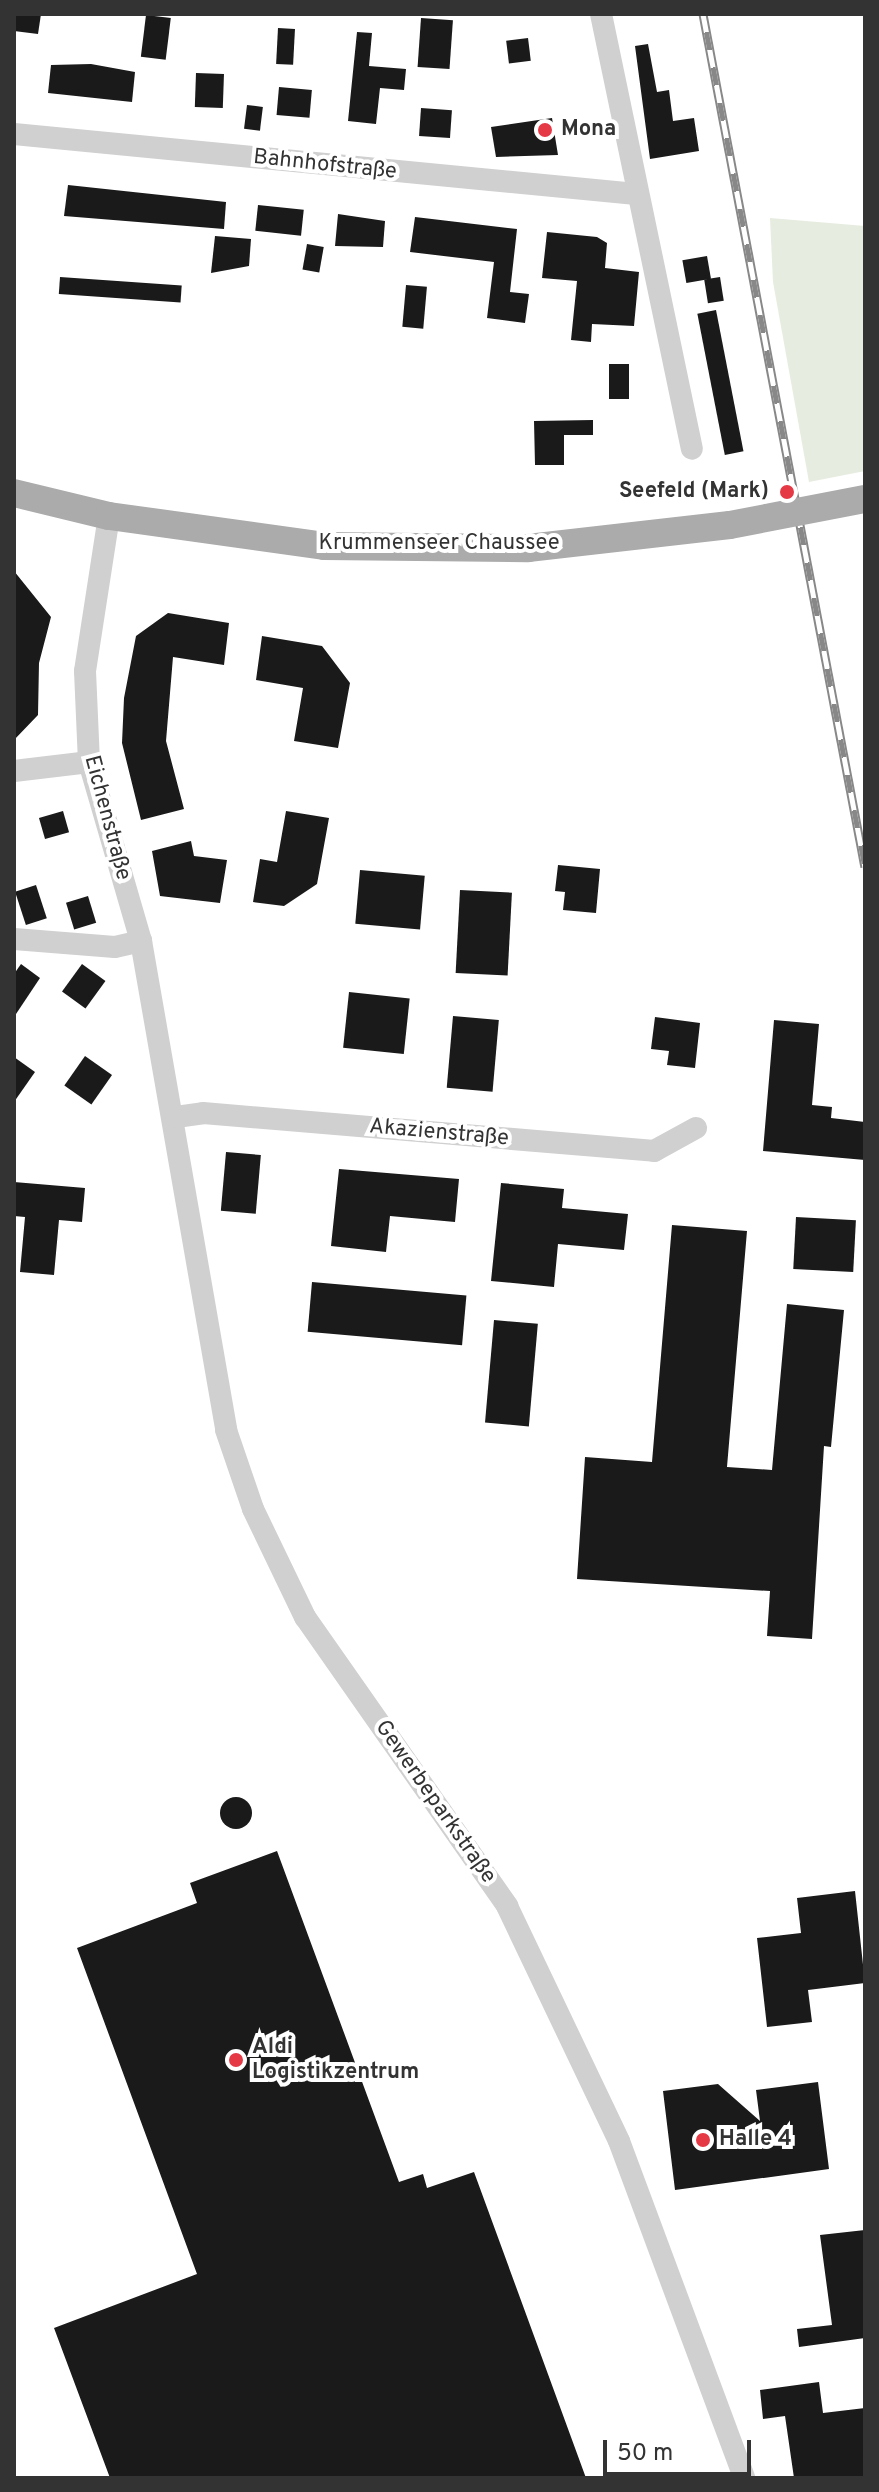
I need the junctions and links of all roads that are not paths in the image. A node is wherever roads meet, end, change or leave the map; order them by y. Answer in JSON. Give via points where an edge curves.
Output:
{"nodes":[{"id":1,"x":601,"y":14,"type":"edge"},
{"id":2,"x":14,"y":134,"type":"edge"},
{"id":3,"x":636,"y":194,"type":"junction"},
{"id":4,"x":692,"y":449,"type":"dead end"},
{"id":5,"x":14,"y":493,"type":"edge"},
{"id":6,"x":865,"y":499,"type":"edge"},
{"id":7,"x":109,"y":516,"type":"junction"},
{"id":8,"x":89,"y":762,"type":"junction"},
{"id":9,"x":14,"y":771,"type":"edge"},
{"id":10,"x":14,"y":939,"type":"edge"},
{"id":11,"x":141,"y":941,"type":"junction"},
{"id":12,"x":176,"y":1117,"type":"junction"},
{"id":13,"x":696,"y":1128,"type":"dead end"},
{"id":14,"x":744,"y":2478,"type":"edge"}],
"edges":[{"from":1,"to":3,"type":"street"},
{"from":2,"to":3,"type":"street","name":"Bahnhofstraße"},
{"from":3,"to":4,"type":"street","via":[[654,244]]},
{"from":5,"to":7,"type":"main road","name":"Krummenseer Chaussee"},
{"from":6,"to":7,"type":"main road","name":"Krummenseer Chaussee","bridge":true,"via":[[625,541],[460,549],[324,546]]},
{"from":7,"to":8,"type":"street","name":"Eichenstraße","via":[[85,671]]},
{"from":8,"to":9,"type":"street"},
{"from":8,"to":11,"type":"street","name":"Eichenstraße"},
{"from":10,"to":11,"type":"street","via":[[115,947]]},
{"from":11,"to":12,"type":"street","name":"Eichenstraße"},
{"from":12,"to":13,"type":"street","name":"Akazienstraße","via":[[203,1113],[654,1151]]},
{"from":12,"to":14,"type":"street","name":"Gewerbeparkstraße","via":[[213,1376],[253,1509],[305,1617],[507,1906],[619,2141]]}]}
